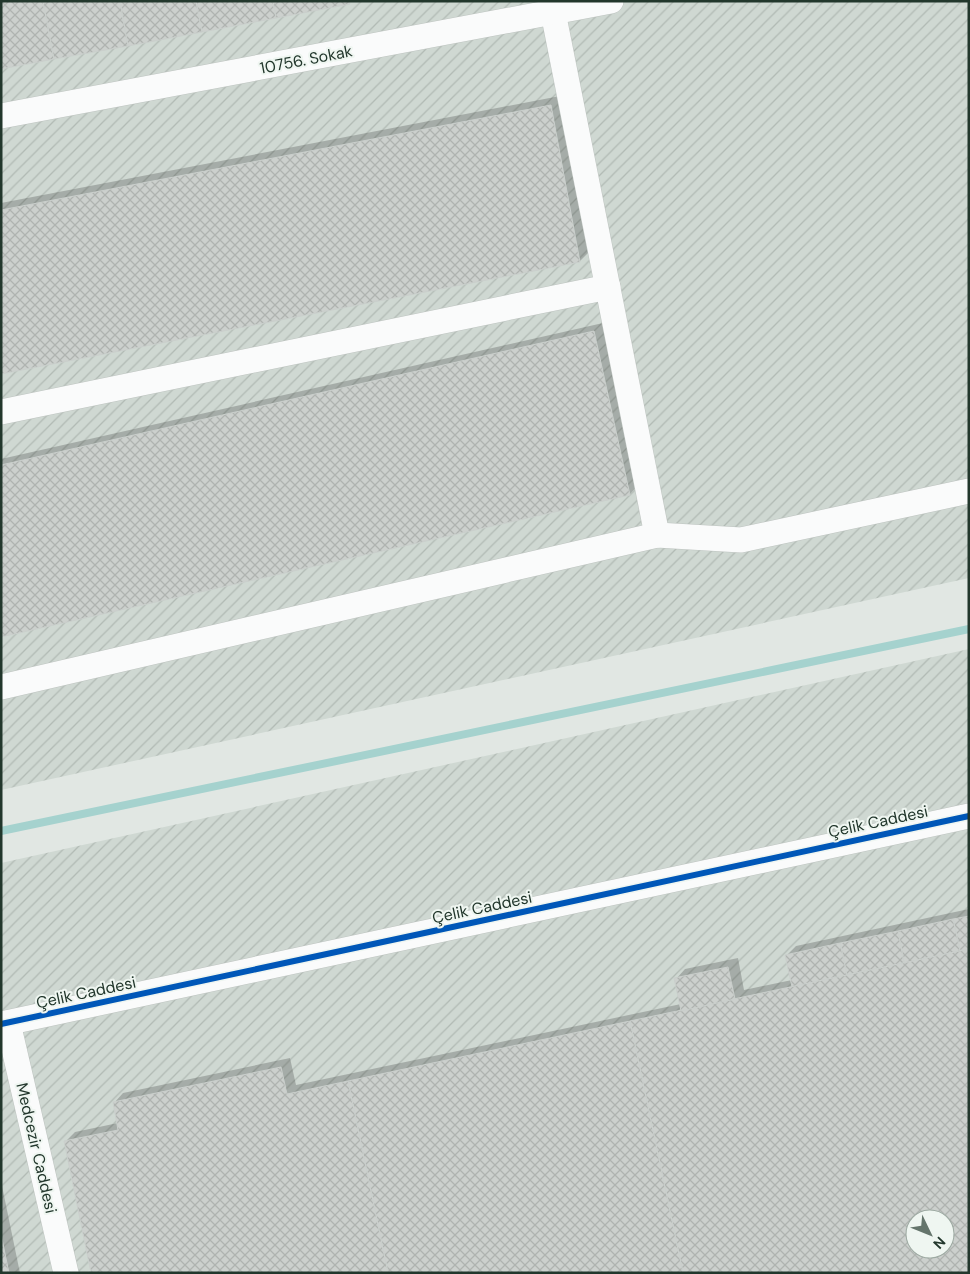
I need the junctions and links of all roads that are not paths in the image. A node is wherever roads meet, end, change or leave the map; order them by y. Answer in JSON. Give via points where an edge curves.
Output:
{"nodes":[{"id":1,"x":611,"y":1,"type":"edge"},
{"id":2,"x":553,"y":12,"type":"junction"},
{"id":3,"x":1,"y":116,"type":"edge"},
{"id":4,"x":608,"y":287,"type":"junction"},
{"id":5,"x":1,"y":412,"type":"edge"},
{"id":6,"x":969,"y":491,"type":"edge"},
{"id":7,"x":657,"y":535,"type":"junction"},
{"id":8,"x":1,"y":687,"type":"edge"},
{"id":9,"x":969,"y":816,"type":"edge"},
{"id":10,"x":5,"y":1024,"type":"edge"},
{"id":11,"x":66,"y":1273,"type":"edge"}],
"edges":[{"from":1,"to":2,"type":"street","name":"10756. Sokak"},
{"from":2,"to":3,"type":"street","name":"10756. Sokak"},
{"from":2,"to":4,"type":"street"},
{"from":4,"to":5,"type":"street"},
{"from":4,"to":7,"type":"street"},
{"from":6,"to":7,"type":"street","via":[[741,540]]},
{"from":7,"to":8,"type":"street"},
{"from":9,"to":10,"type":"street","name":"Çelik Caddesi"},
{"from":10,"to":11,"type":"street","name":"Medcezir Caddesi"}]}
